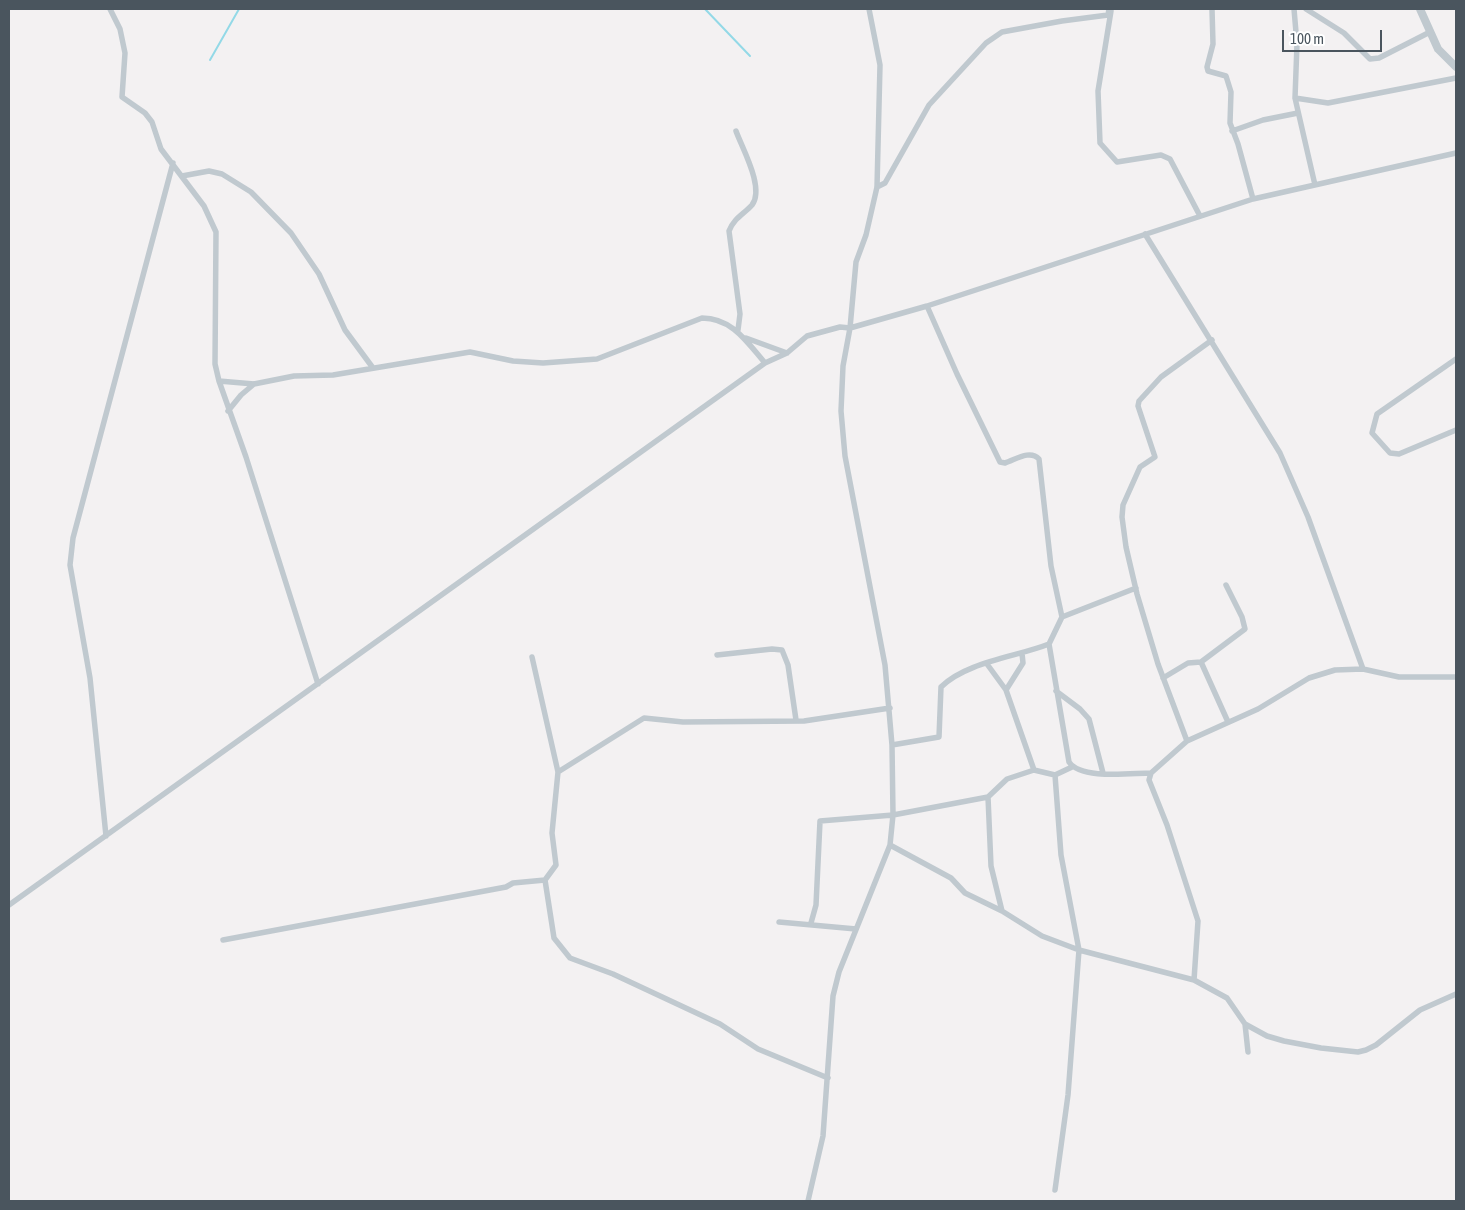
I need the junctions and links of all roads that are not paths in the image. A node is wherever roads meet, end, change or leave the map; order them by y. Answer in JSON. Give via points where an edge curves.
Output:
{"nodes":[{"id":1,"x":110,"y":9,"type":"edge"},
{"id":2,"x":869,"y":9,"type":"edge"},
{"id":3,"x":1110,"y":9,"type":"edge"},
{"id":4,"x":1212,"y":9,"type":"edge"},
{"id":5,"x":1294,"y":9,"type":"edge"},
{"id":6,"x":1306,"y":9,"type":"edge"},
{"id":7,"x":1420,"y":9,"type":"edge"},
{"id":8,"x":1430,"y":32,"type":"junction"},
{"id":9,"x":1456,"y":67,"type":"edge"},
{"id":10,"x":1456,"y":78,"type":"edge"},
{"id":11,"x":1295,"y":98,"type":"junction"},
{"id":12,"x":1298,"y":113,"type":"junction"},
{"id":13,"x":736,"y":131,"type":"dead end"},
{"id":14,"x":1232,"y":131,"type":"junction"},
{"id":15,"x":1456,"y":153,"type":"edge"},
{"id":16,"x":173,"y":164,"type":"junction"},
{"id":17,"x":182,"y":176,"type":"junction"},
{"id":18,"x":1316,"y":185,"type":"junction"},
{"id":19,"x":877,"y":187,"type":"junction"},
{"id":20,"x":1253,"y":199,"type":"junction"},
{"id":21,"x":1200,"y":216,"type":"junction"},
{"id":22,"x":1146,"y":234,"type":"junction"},
{"id":23,"x":927,"y":306,"type":"junction"},
{"id":24,"x":850,"y":328,"type":"junction"},
{"id":25,"x":738,"y":330,"type":"junction"},
{"id":26,"x":744,"y":337,"type":"junction"},
{"id":27,"x":1212,"y":340,"type":"junction"},
{"id":28,"x":787,"y":353,"type":"junction"},
{"id":29,"x":1456,"y":359,"type":"edge"},
{"id":30,"x":765,"y":363,"type":"junction"},
{"id":31,"x":373,"y":368,"type":"junction"},
{"id":32,"x":219,"y":382,"type":"junction"},
{"id":33,"x":254,"y":384,"type":"junction"},
{"id":34,"x":228,"y":411,"type":"junction"},
{"id":35,"x":1456,"y":430,"type":"edge"},
{"id":36,"x":1226,"y":584,"type":"dead end"},
{"id":37,"x":1136,"y":588,"type":"junction"},
{"id":38,"x":1062,"y":617,"type":"junction"},
{"id":39,"x":1049,"y":644,"type":"junction"},
{"id":40,"x":1022,"y":653,"type":"junction"},
{"id":41,"x":717,"y":655,"type":"dead end"},
{"id":42,"x":532,"y":656,"type":"dead end"},
{"id":43,"x":1201,"y":662,"type":"junction"},
{"id":44,"x":987,"y":664,"type":"junction"},
{"id":45,"x":1363,"y":669,"type":"junction"},
{"id":46,"x":1456,"y":677,"type":"edge"},
{"id":47,"x":1163,"y":678,"type":"junction"},
{"id":48,"x":318,"y":684,"type":"junction"},
{"id":49,"x":1006,"y":690,"type":"junction"},
{"id":50,"x":1056,"y":691,"type":"junction"},
{"id":51,"x":890,"y":708,"type":"junction"},
{"id":52,"x":796,"y":720,"type":"junction"},
{"id":53,"x":1228,"y":722,"type":"junction"},
{"id":54,"x":1187,"y":741,"type":"junction"},
{"id":55,"x":892,"y":745,"type":"junction"},
{"id":56,"x":1072,"y":767,"type":"junction"},
{"id":57,"x":1034,"y":770,"type":"junction"},
{"id":58,"x":558,"y":772,"type":"junction"},
{"id":59,"x":1103,"y":773,"type":"junction"},
{"id":60,"x":1152,"y":773,"type":"junction"},
{"id":61,"x":1055,"y":775,"type":"junction"},
{"id":62,"x":988,"y":797,"type":"junction"},
{"id":63,"x":893,"y":816,"type":"junction"},
{"id":64,"x":106,"y":836,"type":"junction"},
{"id":65,"x":890,"y":845,"type":"junction"},
{"id":66,"x":545,"y":880,"type":"junction"},
{"id":67,"x":9,"y":905,"type":"edge"},
{"id":68,"x":1002,"y":911,"type":"junction"},
{"id":69,"x":779,"y":922,"type":"dead end"},
{"id":70,"x":811,"y":923,"type":"junction"},
{"id":71,"x":856,"y":929,"type":"junction"},
{"id":72,"x":223,"y":940,"type":"dead end"},
{"id":73,"x":1079,"y":950,"type":"junction"},
{"id":74,"x":1194,"y":980,"type":"junction"},
{"id":75,"x":1456,"y":994,"type":"edge"},
{"id":76,"x":1245,"y":1024,"type":"junction"},
{"id":77,"x":1248,"y":1052,"type":"dead end"},
{"id":78,"x":828,"y":1078,"type":"junction"},
{"id":79,"x":1055,"y":1190,"type":"dead end"},
{"id":80,"x":808,"y":1201,"type":"edge"}],
"edges":[{"from":1,"to":16,"type":"street","via":[[120,29],[125,52],[122,97],[152,122],[161,149]]},
{"from":2,"to":19,"type":"street","via":[[880,65]]},
{"from":3,"to":19,"type":"street","via":[[1108,14],[1002,32],[986,43],[929,105],[884,183]]},
{"from":3,"to":21,"type":"street","via":[[1098,91],[1100,143],[1117,162],[1161,155],[1170,159]]},
{"from":4,"to":14,"type":"street","via":[[1213,44],[1207,67],[1226,76],[1230,83]]},
{"from":5,"to":11,"type":"street","via":[[1297,44]]},
{"from":6,"to":8,"type":"street","via":[[1344,33],[1370,59],[1379,58]]},
{"from":7,"to":8,"type":"street"},
{"from":8,"to":9,"type":"street","via":[[1438,49]]},
{"from":10,"to":11,"type":"street","via":[[1328,104]]},
{"from":11,"to":12,"type":"street"},
{"from":12,"to":14,"type":"street"},
{"from":12,"to":18,"type":"street"},
{"from":13,"to":25,"type":"street","via":[[756,184],[756,197],[752,204],[729,230],[740,314]]},
{"from":14,"to":20,"type":"street"},
{"from":15,"to":18,"type":"street"},
{"from":16,"to":17,"type":"street"},
{"from":16,"to":64,"type":"street","via":[[73,538],[70,565],[90,678]]},
{"from":17,"to":31,"type":"street","via":[[209,171],[222,174],[251,192],[291,233],[318,274],[345,330]]},
{"from":17,"to":32,"type":"street","via":[[209,213],[216,232],[215,364]]},
{"from":18,"to":20,"type":"street"},
{"from":19,"to":24,"type":"street","via":[[856,262]]},
{"from":20,"to":21,"type":"street"},
{"from":21,"to":22,"type":"street"},
{"from":22,"to":23,"type":"street"},
{"from":22,"to":27,"type":"street"},
{"from":23,"to":24,"type":"street"},
{"from":23,"to":38,"type":"street","via":[[1000,462],[1005,464],[1030,454],[1039,459],[1051,566]]},
{"from":24,"to":28,"type":"street","via":[[840,327],[807,336]]},
{"from":24,"to":51,"type":"street","via":[[842,411],[845,456]]},
{"from":25,"to":26,"type":"street"},
{"from":25,"to":31,"type":"street","via":[[714,318],[702,318],[582,362],[513,361],[470,352]]},
{"from":26,"to":28,"type":"street"},
{"from":26,"to":30,"type":"street"},
{"from":27,"to":37,"type":"street","via":[[1161,377],[1139,400],[1138,406],[1155,457],[1140,467],[1123,505],[1126,547]]},
{"from":27,"to":45,"type":"street","via":[[1280,453],[1308,517]]},
{"from":28,"to":30,"type":"street"},
{"from":29,"to":35,"type":"street","via":[[1377,414],[1372,433],[1390,453],[1399,454]]},
{"from":30,"to":48,"type":"street"},
{"from":31,"to":33,"type":"street","via":[[333,375],[294,376]]},
{"from":32,"to":33,"type":"street"},
{"from":32,"to":34,"type":"street"},
{"from":33,"to":34,"type":"street"},
{"from":34,"to":48,"type":"street","via":[[246,457]]},
{"from":36,"to":43,"type":"street","via":[[1242,617],[1244,629]]},
{"from":37,"to":38,"type":"street"},
{"from":37,"to":47,"type":"street"},
{"from":38,"to":39,"type":"street"},
{"from":39,"to":40,"type":"street"},
{"from":39,"to":50,"type":"street"},
{"from":40,"to":44,"type":"street","via":[[991,660]]},
{"from":40,"to":49,"type":"street","via":[[1023,663]]},
{"from":41,"to":52,"type":"street","via":[[782,650],[788,665]]},
{"from":42,"to":58,"type":"street"},
{"from":43,"to":47,"type":"street","via":[[1188,663]]},
{"from":43,"to":53,"type":"street"},
{"from":44,"to":49,"type":"street"},
{"from":44,"to":55,"type":"street","via":[[949,678],[940,687],[939,737]]},
{"from":45,"to":46,"type":"street","via":[[1399,677]]},
{"from":45,"to":53,"type":"street","via":[[1336,670],[1309,678],[1258,709]]},
{"from":47,"to":54,"type":"street"},
{"from":48,"to":64,"type":"street"},
{"from":49,"to":57,"type":"street"},
{"from":50,"to":56,"type":"street"},
{"from":50,"to":59,"type":"street","via":[[1089,719]]},
{"from":51,"to":52,"type":"street"},
{"from":51,"to":55,"type":"street"},
{"from":52,"to":58,"type":"street","via":[[683,722],[644,718]]},
{"from":53,"to":54,"type":"street"},
{"from":54,"to":60,"type":"street"},
{"from":55,"to":63,"type":"street"},
{"from":56,"to":59,"type":"street","via":[[1086,773]]},
{"from":56,"to":61,"type":"street"},
{"from":57,"to":61,"type":"street"},
{"from":57,"to":62,"type":"street","via":[[1007,779]]},
{"from":58,"to":66,"type":"street","via":[[552,834],[556,866]]},
{"from":59,"to":60,"type":"street"},
{"from":60,"to":74,"type":"street","via":[[1150,780],[1198,921]]},
{"from":61,"to":73,"type":"street","via":[[1064,879]]},
{"from":62,"to":63,"type":"street"},
{"from":62,"to":68,"type":"street","via":[[991,866]]},
{"from":63,"to":65,"type":"street"},
{"from":63,"to":70,"type":"street","via":[[820,821],[816,905]]},
{"from":64,"to":67,"type":"street"},
{"from":65,"to":68,"type":"street","via":[[951,878],[972,897]]},
{"from":65,"to":71,"type":"street"},
{"from":66,"to":72,"type":"street","via":[[513,883],[506,887]]},
{"from":66,"to":78,"type":"street","via":[[554,938],[570,958],[613,974],[720,1024],[758,1049]]},
{"from":68,"to":73,"type":"street","via":[[1042,936]]},
{"from":69,"to":70,"type":"street"},
{"from":70,"to":71,"type":"street"},
{"from":71,"to":78,"type":"street","via":[[833,996]]},
{"from":73,"to":74,"type":"street"},
{"from":73,"to":79,"type":"street","via":[[1068,1094]]},
{"from":74,"to":76,"type":"street","via":[[1227,998]]},
{"from":75,"to":76,"type":"street","via":[[1420,1010],[1376,1045],[1358,1052],[1284,1041]]},
{"from":76,"to":77,"type":"street"},
{"from":78,"to":80,"type":"street","via":[[823,1136]]}]}
